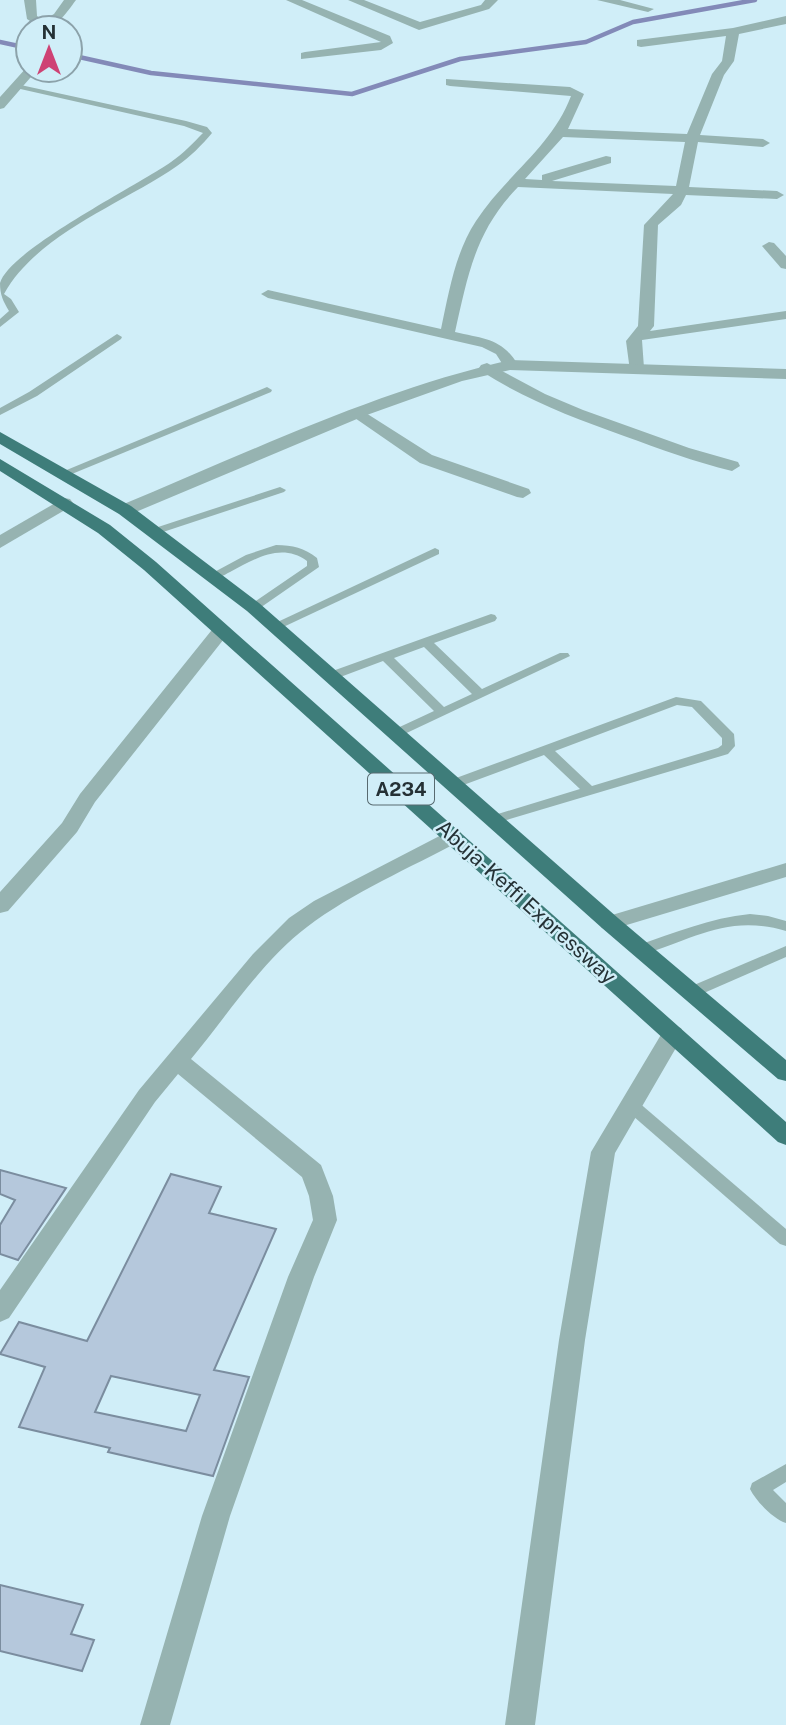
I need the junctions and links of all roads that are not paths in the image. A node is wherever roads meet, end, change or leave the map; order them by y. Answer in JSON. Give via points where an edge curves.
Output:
{"nodes":[{"id":1,"x":292,"y":0,"type":"edge"},
{"id":2,"x":354,"y":0,"type":"edge"},
{"id":3,"x":492,"y":0,"type":"edge"},
{"id":4,"x":603,"y":0,"type":"edge"},
{"id":5,"x":648,"y":9,"type":"dead end"},
{"id":6,"x":786,"y":20,"type":"edge"},
{"id":7,"x":733,"y":32,"type":"junction"},
{"id":8,"x":641,"y":43,"type":"dead end"},
{"id":9,"x":305,"y":56,"type":"dead end"},
{"id":10,"x":450,"y":82,"type":"dead end"},
{"id":11,"x":19,"y":86,"type":"joint"},
{"id":12,"x":0,"y":105,"type":"edge"},
{"id":13,"x":560,"y":133,"type":"junction"},
{"id":14,"x":692,"y":138,"type":"junction"},
{"id":15,"x":763,"y":143,"type":"dead end"},
{"id":16,"x":606,"y":160,"type":"dead end"},
{"id":17,"x":518,"y":180,"type":"junction"},
{"id":18,"x":682,"y":190,"type":"junction"},
{"id":19,"x":777,"y":195,"type":"dead end"},
{"id":20,"x":769,"y":246,"type":"dead end"},
{"id":21,"x":786,"y":265,"type":"edge"},
{"id":22,"x":268,"y":294,"type":"dead end"},
{"id":23,"x":0,"y":295,"type":"edge"},
{"id":24,"x":786,"y":315,"type":"edge"},
{"id":25,"x":0,"y":324,"type":"edge"},
{"id":26,"x":447,"y":334,"type":"junction"},
{"id":27,"x":639,"y":336,"type":"junction"},
{"id":28,"x":117,"y":337,"type":"dead end"},
{"id":29,"x":510,"y":365,"type":"junction"},
{"id":30,"x":636,"y":368,"type":"junction"},
{"id":31,"x":487,"y":369,"type":"junction"},
{"id":32,"x":786,"y":374,"type":"edge"},
{"id":33,"x":267,"y":390,"type":"dead end"},
{"id":34,"x":0,"y":412,"type":"edge"},
{"id":35,"x":358,"y":413,"type":"junction"},
{"id":36,"x":0,"y":438,"type":"edge"},
{"id":37,"x":0,"y":464,"type":"edge"},
{"id":38,"x":732,"y":466,"type":"dead end"},
{"id":39,"x":62,"y":474,"type":"junction"},
{"id":40,"x":280,"y":490,"type":"dead end"},
{"id":41,"x":523,"y":493,"type":"dead end"},
{"id":42,"x":64,"y":503,"type":"junction"},
{"id":43,"x":125,"y":510,"type":"junction"},
{"id":44,"x":156,"y":531,"type":"junction"},
{"id":45,"x":0,"y":543,"type":"edge"},
{"id":46,"x":435,"y":552,"type":"dead end"},
{"id":47,"x":213,"y":576,"type":"junction"},
{"id":48,"x":253,"y":607,"type":"junction"},
{"id":49,"x":491,"y":618,"type":"dead end"},
{"id":50,"x":275,"y":626,"type":"junction"},
{"id":51,"x":222,"y":630,"type":"junction"},
{"id":52,"x":425,"y":641,"type":"junction"},
{"id":53,"x":384,"y":656,"type":"junction"},
{"id":54,"x":564,"y":656,"type":"dead end"},
{"id":55,"x":331,"y":676,"type":"junction"},
{"id":56,"x":480,"y":695,"type":"junction"},
{"id":57,"x":442,"y":712,"type":"junction"},
{"id":58,"x":396,"y":734,"type":"junction"},
{"id":59,"x":546,"y":749,"type":"junction"},
{"id":60,"x":453,"y":783,"type":"junction"},
{"id":61,"x":590,"y":791,"type":"junction"},
{"id":62,"x":493,"y":820,"type":"junction"},
{"id":63,"x":453,"y":836,"type":"junction"},
{"id":64,"x":786,"y":870,"type":"edge"},
{"id":65,"x":0,"y":906,"type":"edge"},
{"id":66,"x":610,"y":923,"type":"junction"},
{"id":67,"x":786,"y":926,"type":"edge"},
{"id":68,"x":641,"y":950,"type":"junction"},
{"id":69,"x":786,"y":951,"type":"edge"},
{"id":70,"x":692,"y":992,"type":"junction"},
{"id":71,"x":673,"y":1034,"type":"junction"},
{"id":72,"x":177,"y":1060,"type":"junction"},
{"id":73,"x":786,"y":1073,"type":"edge"},
{"id":74,"x":631,"y":1105,"type":"junction"},
{"id":75,"x":786,"y":1136,"type":"edge"},
{"id":76,"x":786,"y":1239,"type":"edge"},
{"id":77,"x":0,"y":1311,"type":"edge"},
{"id":78,"x":786,"y":1472,"type":"edge"},
{"id":79,"x":786,"y":1515,"type":"edge"},
{"id":80,"x":155,"y":1725,"type":"edge"},
{"id":81,"x":520,"y":1725,"type":"edge"}],
"edges":[{"from":1,"to":9,"type":"street","via":[[387,43]]},
{"from":2,"to":3,"type":"street","via":[[419,26],[485,7]]},
{"from":4,"to":5,"type":"street"},
{"from":6,"to":7,"type":"street"},
{"from":7,"to":8,"type":"street"},
{"from":7,"to":14,"type":"street","via":[[729,61],[718,74]]},
{"from":10,"to":13,"type":"street","via":[[578,94]]},
{"from":11,"to":12,"type":"street"},
{"from":11,"to":23,"type":"lane","via":[[208,133],[176,162],[91,213],[23,262],[1,285]]},
{"from":13,"to":14,"type":"street"},
{"from":13,"to":17,"type":"street"},
{"from":14,"to":15,"type":"street"},
{"from":14,"to":18,"type":"street"},
{"from":16,"to":17,"type":"street","via":[[549,177]]},
{"from":17,"to":18,"type":"street"},
{"from":17,"to":26,"type":"street","via":[[483,220],[467,251]]},
{"from":18,"to":19,"type":"street"},
{"from":18,"to":27,"type":"street","via":[[651,225],[646,326]]},
{"from":20,"to":21,"type":"street"},
{"from":22,"to":26,"type":"street"},
{"from":23,"to":25,"type":"lane","via":[[14,312]]},
{"from":24,"to":27,"type":"street"},
{"from":26,"to":29,"type":"street","via":[[502,351]]},
{"from":27,"to":30,"type":"street","via":[[634,341]]},
{"from":28,"to":34,"type":"lane"},
{"from":29,"to":30,"type":"street"},
{"from":29,"to":31,"type":"street"},
{"from":30,"to":32,"type":"street"},
{"from":31,"to":35,"type":"street"},
{"from":31,"to":38,"type":"street","via":[[511,385],[583,416]]},
{"from":33,"to":39,"type":"lane"},
{"from":35,"to":41,"type":"street","via":[[426,459]]},
{"from":35,"to":43,"type":"street"},
{"from":36,"to":39,"type":"highway","name":"Abuja-Keffi Expressway","number":"A234"},
{"from":37,"to":42,"type":"highway","name":"Abuja-Keffi Expressway","number":"A234"},
{"from":39,"to":43,"type":"highway","name":"Abuja-Keffi Expressway","number":"A234"},
{"from":40,"to":44,"type":"lane"},
{"from":42,"to":45,"type":"street"},
{"from":42,"to":51,"type":"highway","name":"Abuja-Keffi Expressway","number":"A234","via":[[150,566]]},
{"from":43,"to":44,"type":"highway","name":"Abuja-Keffi Expressway","number":"A234"},
{"from":44,"to":47,"type":"highway","name":"Abuja-Keffi Expressway","number":"A234"},
{"from":46,"to":50,"type":"lane"},
{"from":47,"to":48,"type":"highway","name":"Abuja-Keffi Expressway","number":"A234"},
{"from":47,"to":48,"type":"lane","via":[[277,548],[308,554],[313,568]]},
{"from":48,"to":50,"type":"highway","name":"Abuja-Keffi Expressway","number":"A234"},
{"from":49,"to":52,"type":"lane"},
{"from":50,"to":55,"type":"highway","name":"Abuja-Keffi Expressway","number":"A234"},
{"from":51,"to":63,"type":"highway","name":"Abuja-Keffi Expressway","number":"A234"},
{"from":51,"to":65,"type":"street","via":[[70,827]]},
{"from":52,"to":53,"type":"lane"},
{"from":52,"to":56,"type":"lane"},
{"from":53,"to":55,"type":"lane"},
{"from":53,"to":57,"type":"lane"},
{"from":54,"to":56,"type":"lane"},
{"from":55,"to":58,"type":"highway","name":"Abuja-Keffi Expressway","number":"A234"},
{"from":56,"to":57,"type":"lane"},
{"from":57,"to":58,"type":"lane"},
{"from":58,"to":60,"type":"highway","name":"Abuja-Keffi Expressway","number":"A234"},
{"from":59,"to":60,"type":"lane"},
{"from":59,"to":61,"type":"lane"},
{"from":59,"to":61,"type":"lane","via":[[676,701],[696,704],[729,737],[723,751]]},
{"from":60,"to":62,"type":"highway","name":"Abuja-Keffi Expressway","number":"A234"},
{"from":61,"to":62,"type":"lane"},
{"from":62,"to":66,"type":"highway","name":"Abuja-Keffi Expressway","number":"A234"},
{"from":63,"to":71,"type":"highway","name":"Abuja-Keffi Expressway","number":"A234"},
{"from":63,"to":72,"type":"street","via":[[297,923]]},
{"from":64,"to":66,"type":"street"},
{"from":66,"to":68,"type":"highway","name":"Abuja-Keffi Expressway","number":"A234"},
{"from":67,"to":68,"type":"lane","via":[[769,919],[733,919]]},
{"from":68,"to":70,"type":"highway","name":"Abuja-Keffi Expressway","number":"A234"},
{"from":69,"to":70,"type":"lane"},
{"from":70,"to":73,"type":"highway","name":"Abuja-Keffi Expressway","number":"A234"},
{"from":71,"to":74,"type":"street"},
{"from":71,"to":75,"type":"highway","name":"Abuja-Keffi Expressway","number":"A234"},
{"from":72,"to":77,"type":"street"},
{"from":72,"to":80,"type":"street","via":[[312,1172],[325,1220],[216,1516]]},
{"from":74,"to":76,"type":"lane"},
{"from":74,"to":81,"type":"street","via":[[603,1152],[572,1340]]},
{"from":78,"to":79,"type":"lane","via":[[760,1489]]}]}
